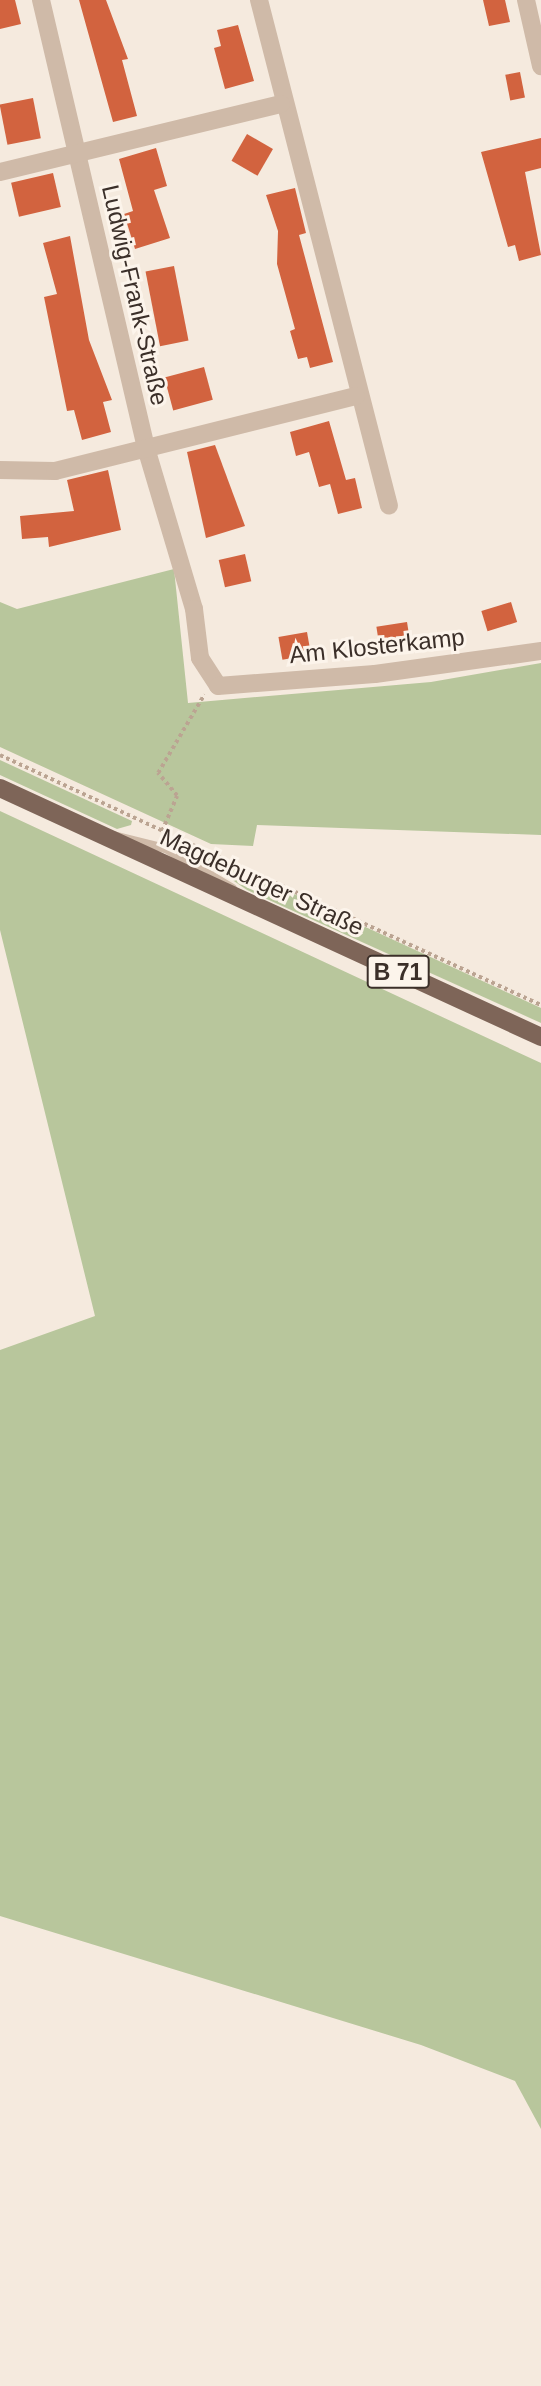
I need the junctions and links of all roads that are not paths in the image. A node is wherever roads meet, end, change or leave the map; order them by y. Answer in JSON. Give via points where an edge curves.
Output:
{"nodes":[{"id":1,"x":41,"y":0,"type":"edge"},
{"id":2,"x":259,"y":0,"type":"edge"},
{"id":3,"x":526,"y":0,"type":"edge"},
{"id":4,"x":541,"y":66,"type":"edge"},
{"id":5,"x":281,"y":104,"type":"junction"},
{"id":6,"x":77,"y":153,"type":"junction"},
{"id":7,"x":0,"y":172,"type":"edge"},
{"id":8,"x":356,"y":396,"type":"junction"},
{"id":9,"x":146,"y":448,"type":"junction"},
{"id":10,"x":0,"y":470,"type":"edge"},
{"id":11,"x":389,"y":506,"type":"dead end"},
{"id":12,"x":541,"y":651,"type":"edge"},
{"id":13,"x":218,"y":686,"type":"joint"},
{"id":14,"x":0,"y":788,"type":"edge"},
{"id":15,"x":541,"y":1037,"type":"edge"}],
"edges":[{"from":1,"to":6,"type":"street","name":"Ludwig-Frank-Straße"},
{"from":2,"to":5,"type":"street"},
{"from":3,"to":4,"type":"street"},
{"from":5,"to":6,"type":"street"},
{"from":5,"to":8,"type":"street"},
{"from":6,"to":7,"type":"street"},
{"from":6,"to":9,"type":"street","name":"Ludwig-Frank-Straße"},
{"from":8,"to":9,"type":"street"},
{"from":8,"to":11,"type":"street"},
{"from":9,"to":10,"type":"street","via":[[34,475]]},
{"from":9,"to":13,"type":"street","name":"Ludwig-Frank-Straße","via":[[176,534],[200,658]]},
{"from":12,"to":13,"type":"street","name":"Am Klosterkamp","via":[[375,674]]},
{"from":14,"to":15,"type":"main road","name":"Magdeburger Straße","number":"B 71"}]}
